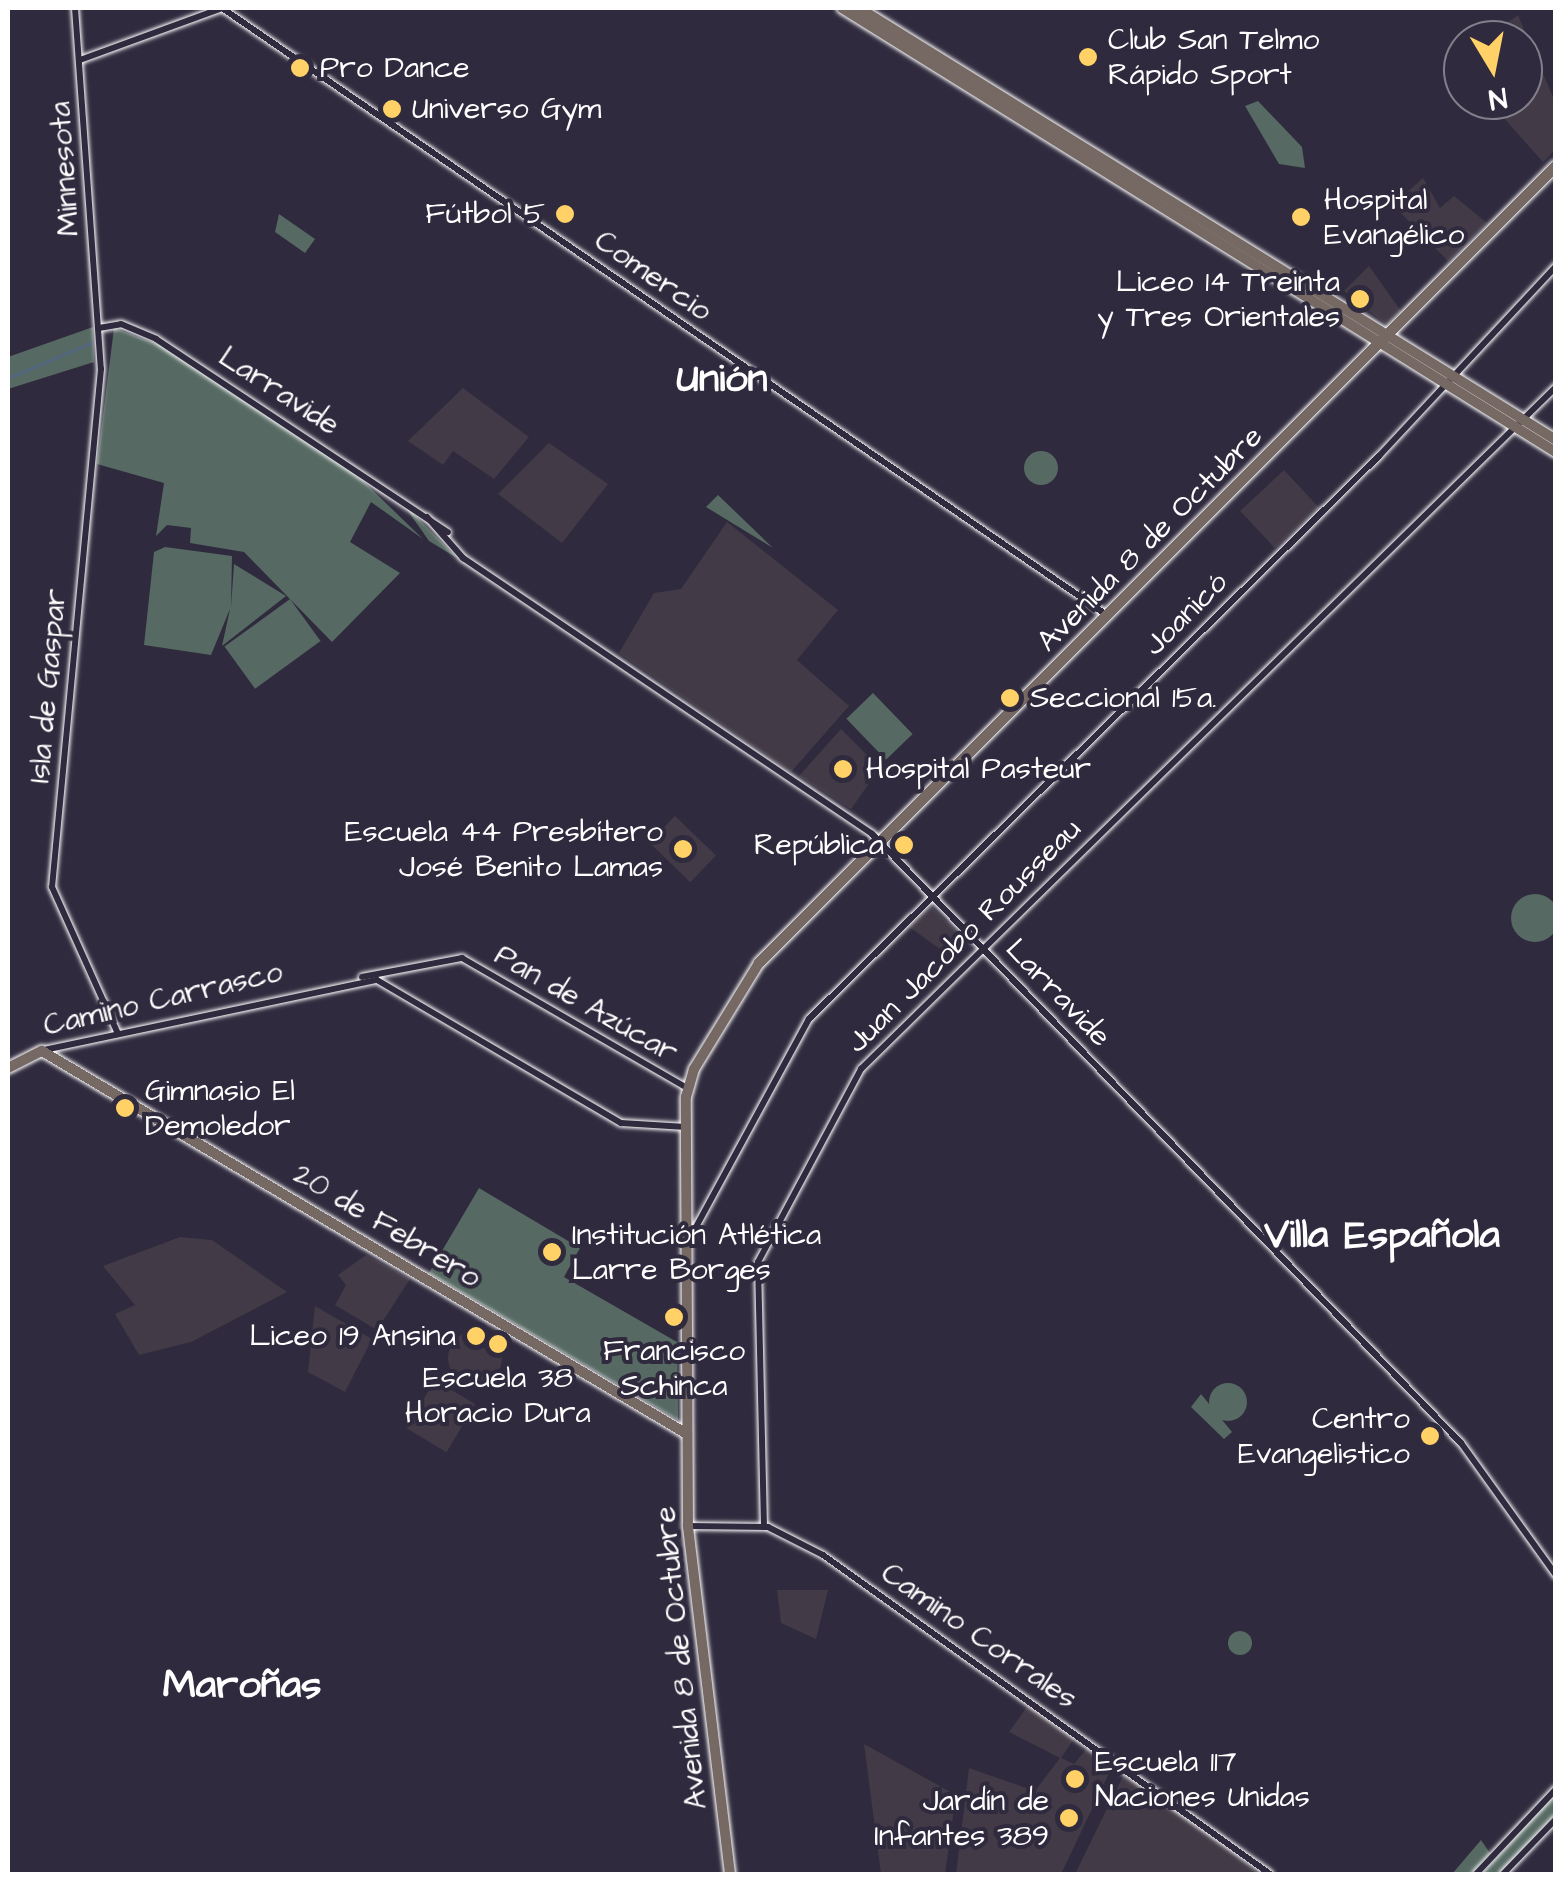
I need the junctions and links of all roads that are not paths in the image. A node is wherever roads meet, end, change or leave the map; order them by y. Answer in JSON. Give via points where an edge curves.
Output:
{"nodes":[{"id":1,"x":75,"y":8,"type":"edge"},
{"id":2,"x":211,"y":8,"type":"edge"},
{"id":3,"x":222,"y":8,"type":"edge"},
{"id":4,"x":842,"y":8,"type":"edge"},
{"id":5,"x":859,"y":8,"type":"edge"},
{"id":6,"x":205,"y":18,"type":"junction"},
{"id":7,"x":80,"y":60,"type":"junction"},
{"id":8,"x":1556,"y":166,"type":"edge"},
{"id":9,"x":1251,"y":260,"type":"junction"},
{"id":10,"x":1556,"y":266,"type":"edge"},
{"id":11,"x":1298,"y":276,"type":"junction"},
{"id":12,"x":99,"y":328,"type":"junction"},
{"id":13,"x":1388,"y":339,"type":"junction"},
{"id":14,"x":1450,"y":379,"type":"junction"},
{"id":15,"x":1556,"y":386,"type":"edge"},
{"id":16,"x":1515,"y":421,"type":"junction"},
{"id":17,"x":1556,"y":442,"type":"edge"},
{"id":18,"x":1556,"y":452,"type":"edge"},
{"id":19,"x":1108,"y":616,"type":"junction"},
{"id":20,"x":880,"y":842,"type":"junction"},
{"id":21,"x":934,"y":896,"type":"junction"},
{"id":22,"x":982,"y":946,"type":"junction"},
{"id":23,"x":462,"y":958,"type":"joint"},
{"id":24,"x":332,"y":986,"type":"junction"},
{"id":25,"x":118,"y":1034,"type":"junction"},
{"id":26,"x":55,"y":1047,"type":"junction"},
{"id":27,"x":42,"y":1051,"type":"junction"},
{"id":28,"x":61,"y":1062,"type":"junction"},
{"id":29,"x":8,"y":1068,"type":"edge"},
{"id":30,"x":686,"y":1088,"type":"junction"},
{"id":31,"x":686,"y":1126,"type":"junction"},
{"id":32,"x":687,"y":1244,"type":"junction"},
{"id":33,"x":768,"y":1245,"type":"dead end"},
{"id":34,"x":758,"y":1262,"type":"junction"},
{"id":35,"x":687,"y":1434,"type":"junction"},
{"id":36,"x":688,"y":1526,"type":"junction"},
{"id":37,"x":764,"y":1527,"type":"junction"},
{"id":38,"x":1556,"y":1576,"type":"edge"},
{"id":39,"x":1556,"y":1789,"type":"edge"},
{"id":40,"x":1556,"y":1819,"type":"edge"},
{"id":41,"x":730,"y":1874,"type":"edge"},
{"id":42,"x":1270,"y":1874,"type":"edge"},
{"id":43,"x":1476,"y":1874,"type":"edge"},
{"id":44,"x":1503,"y":1874,"type":"edge"}],
"edges":[{"from":1,"to":7,"type":"street","name":"Minnesota"},
{"from":2,"to":6,"type":"street"},
{"from":3,"to":6,"type":"street"},
{"from":3,"to":19,"type":"street","name":"Comercio"},
{"from":4,"to":9,"type":"main road"},
{"from":5,"to":11,"type":"main road"},
{"from":6,"to":7,"type":"street"},
{"from":7,"to":12,"type":"street","name":"Minnesota"},
{"from":8,"to":13,"type":"main road","name":"Avenida 8 de Octubre"},
{"from":9,"to":11,"type":"main road"},
{"from":9,"to":13,"type":"main road"},
{"from":10,"to":14,"type":"street","name":"Joanicó"},
{"from":11,"to":13,"type":"main road"},
{"from":12,"to":20,"type":"street","name":"Larravide","via":[[121,324],[156,338],[448,532],[463,558]]},
{"from":12,"to":25,"type":"street","name":"Isla de Gaspar","via":[[52,888]]},
{"from":13,"to":14,"type":"main road"},
{"from":13,"to":14,"type":"main road"},
{"from":13,"to":19,"type":"main road","name":"Avenida 8 de Octubre"},
{"from":14,"to":16,"type":"main road"},
{"from":14,"to":21,"type":"street","name":"Joanicó"},
{"from":15,"to":16,"type":"street","name":"Juan Jacobo Rousseau"},
{"from":16,"to":17,"type":"main road"},
{"from":16,"to":18,"type":"main road"},
{"from":16,"to":22,"type":"street","name":"Juan Jacobo Rousseau"},
{"from":19,"to":20,"type":"main road","name":"Avenida 8 de Octubre"},
{"from":20,"to":21,"type":"street","name":"Larravide"},
{"from":20,"to":30,"type":"main road","name":"Avenida 8 de Octubre","via":[[760,963]]},
{"from":21,"to":22,"type":"street","name":"Larravide"},
{"from":21,"to":32,"type":"street","name":"Joanicó","via":[[808,1019]]},
{"from":22,"to":34,"type":"street","name":"Juan Jacobo Rousseau","via":[[861,1068]]},
{"from":22,"to":38,"type":"street","name":"Larravide","via":[[1462,1443]]},
{"from":23,"to":24,"type":"street","name":"Camino Carrasco"},
{"from":23,"to":30,"type":"street","name":"Pan de Azúcar"},
{"from":24,"to":25,"type":"street","name":"Camino Carrasco"},
{"from":24,"to":31,"type":"street","name":"Camino Carrasco","via":[[377,980],[621,1123]]},
{"from":25,"to":26,"type":"street","name":"Camino Carrasco"},
{"from":26,"to":27,"type":"street","name":"Camino Carrasco"},
{"from":26,"to":28,"type":"main road"},
{"from":27,"to":28,"type":"main road","name":"20 de Febrero"},
{"from":27,"to":29,"type":"main road","name":"Camino Carrasco"},
{"from":28,"to":35,"type":"main road","name":"20 de Febrero"},
{"from":30,"to":31,"type":"main road","name":"Avenida 8 de Octubre"},
{"from":31,"to":32,"type":"main road","name":"Avenida 8 de Octubre"},
{"from":32,"to":35,"type":"main road","name":"Avenida 8 de Octubre"},
{"from":33,"to":34,"type":"street"},
{"from":34,"to":37,"type":"street","name":"Juan Jacobo Rousseau"},
{"from":35,"to":36,"type":"main road","name":"Avenida 8 de Octubre"},
{"from":36,"to":37,"type":"street","name":"Camino Corrales"},
{"from":36,"to":41,"type":"main road","name":"Avenida 8 de Octubre"},
{"from":37,"to":42,"type":"street","name":"Camino Corrales","via":[[830,1560]]},
{"from":39,"to":43,"type":"street"},
{"from":40,"to":44,"type":"street"}]}
